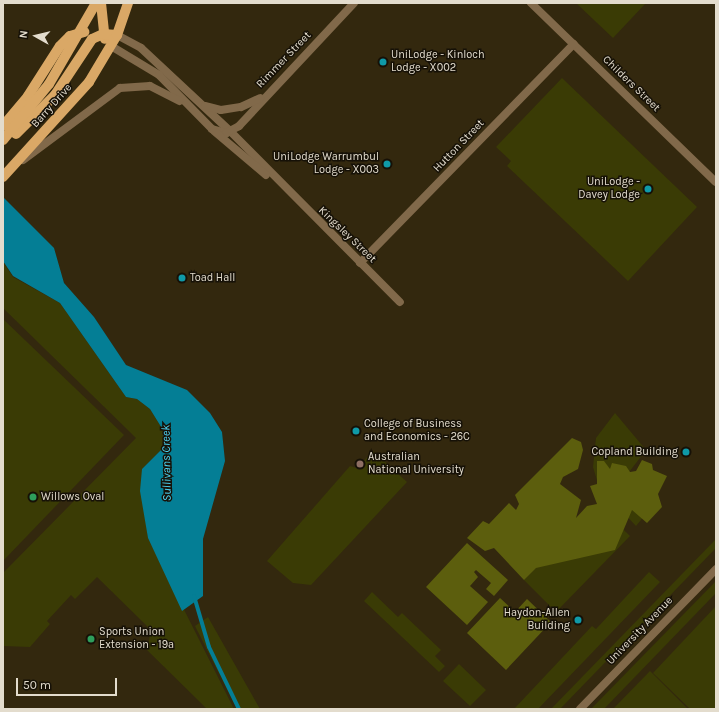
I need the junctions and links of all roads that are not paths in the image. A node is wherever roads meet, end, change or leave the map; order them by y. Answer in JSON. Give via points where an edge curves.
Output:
{"nodes":[{"id":1,"x":96,"y":3,"type":"edge"},
{"id":2,"x":101,"y":3,"type":"edge"},
{"id":3,"x":128,"y":3,"type":"edge"},
{"id":4,"x":354,"y":3,"type":"edge"},
{"id":5,"x":531,"y":3,"type":"edge"},
{"id":6,"x":82,"y":32,"type":"junction"},
{"id":7,"x":103,"y":32,"type":"junction"},
{"id":8,"x":117,"y":35,"type":"junction"},
{"id":9,"x":574,"y":44,"type":"junction"},
{"id":10,"x":112,"y":46,"type":"junction"},
{"id":11,"x":268,"y":92,"type":"junction"},
{"id":12,"x":193,"y":99,"type":"junction"},
{"id":13,"x":186,"y":105,"type":"junction"},
{"id":14,"x":206,"y":125,"type":"junction"},
{"id":15,"x":3,"y":126,"type":"edge"},
{"id":16,"x":230,"y":131,"type":"junction"},
{"id":17,"x":3,"y":140,"type":"edge"},
{"id":18,"x":3,"y":144,"type":"edge"},
{"id":19,"x":6,"y":174,"type":"edge"},
{"id":20,"x":716,"y":182,"type":"edge"},
{"id":21,"x":279,"y":184,"type":"junction"},
{"id":22,"x":360,"y":263,"type":"junction"},
{"id":23,"x":400,"y":302,"type":"dead end"},
{"id":24,"x":716,"y":569,"type":"edge"},
{"id":25,"x":580,"y":709,"type":"edge"}],
"edges":[{"from":1,"to":6,"type":"main road","name":"Barry Drive"},
{"from":2,"to":7,"type":"main road"},
{"from":3,"to":8,"type":"main road","name":"Barry Drive"},
{"from":4,"to":11,"type":"street","name":"Rimmer Street"},
{"from":5,"to":9,"type":"street","name":"Childers Street"},
{"from":6,"to":7,"type":"main road"},
{"from":6,"to":15,"type":"main road","via":[[60,46],[28,96]]},
{"from":6,"to":17,"type":"main road","name":"Barry Drive","via":[[37,101]]},
{"from":7,"to":8,"type":"main road"},
{"from":7,"to":10,"type":"main road"},
{"from":7,"to":18,"type":"main road","name":"Barry Drive","via":[[92,39],[45,107]]},
{"from":8,"to":10,"type":"main road","name":"Barry Drive"},
{"from":8,"to":12,"type":"street","name":"Kingsley Street","via":[[141,48]]},
{"from":9,"to":20,"type":"street","name":"Childers Street"},
{"from":9,"to":22,"type":"street","name":"Hutton Street"},
{"from":10,"to":13,"type":"street","name":"Kingsley Street","via":[[159,75]]},
{"from":10,"to":19,"type":"main road","name":"Barry Drive","via":[[78,96]]},
{"from":11,"to":12,"type":"street","via":[[247,105],[221,110]]},
{"from":11,"to":16,"type":"street","name":"Rimmer Street"},
{"from":12,"to":16,"type":"street","name":"Kingsley Street"},
{"from":13,"to":14,"type":"street","name":"Kingsley Street"},
{"from":13,"to":19,"type":"street","via":[[153,87],[120,88],[99,100]]},
{"from":14,"to":16,"type":"street","name":"Kingsley Street","via":[[219,132]]},
{"from":14,"to":21,"type":"street","name":"Kingsley Street"},
{"from":16,"to":21,"type":"street","name":"Kingsley Street"},
{"from":21,"to":22,"type":"street","name":"Kingsley Street"},
{"from":22,"to":23,"type":"street","name":"Kingsley Street"},
{"from":24,"to":25,"type":"street","name":"University Avenue"}]}
